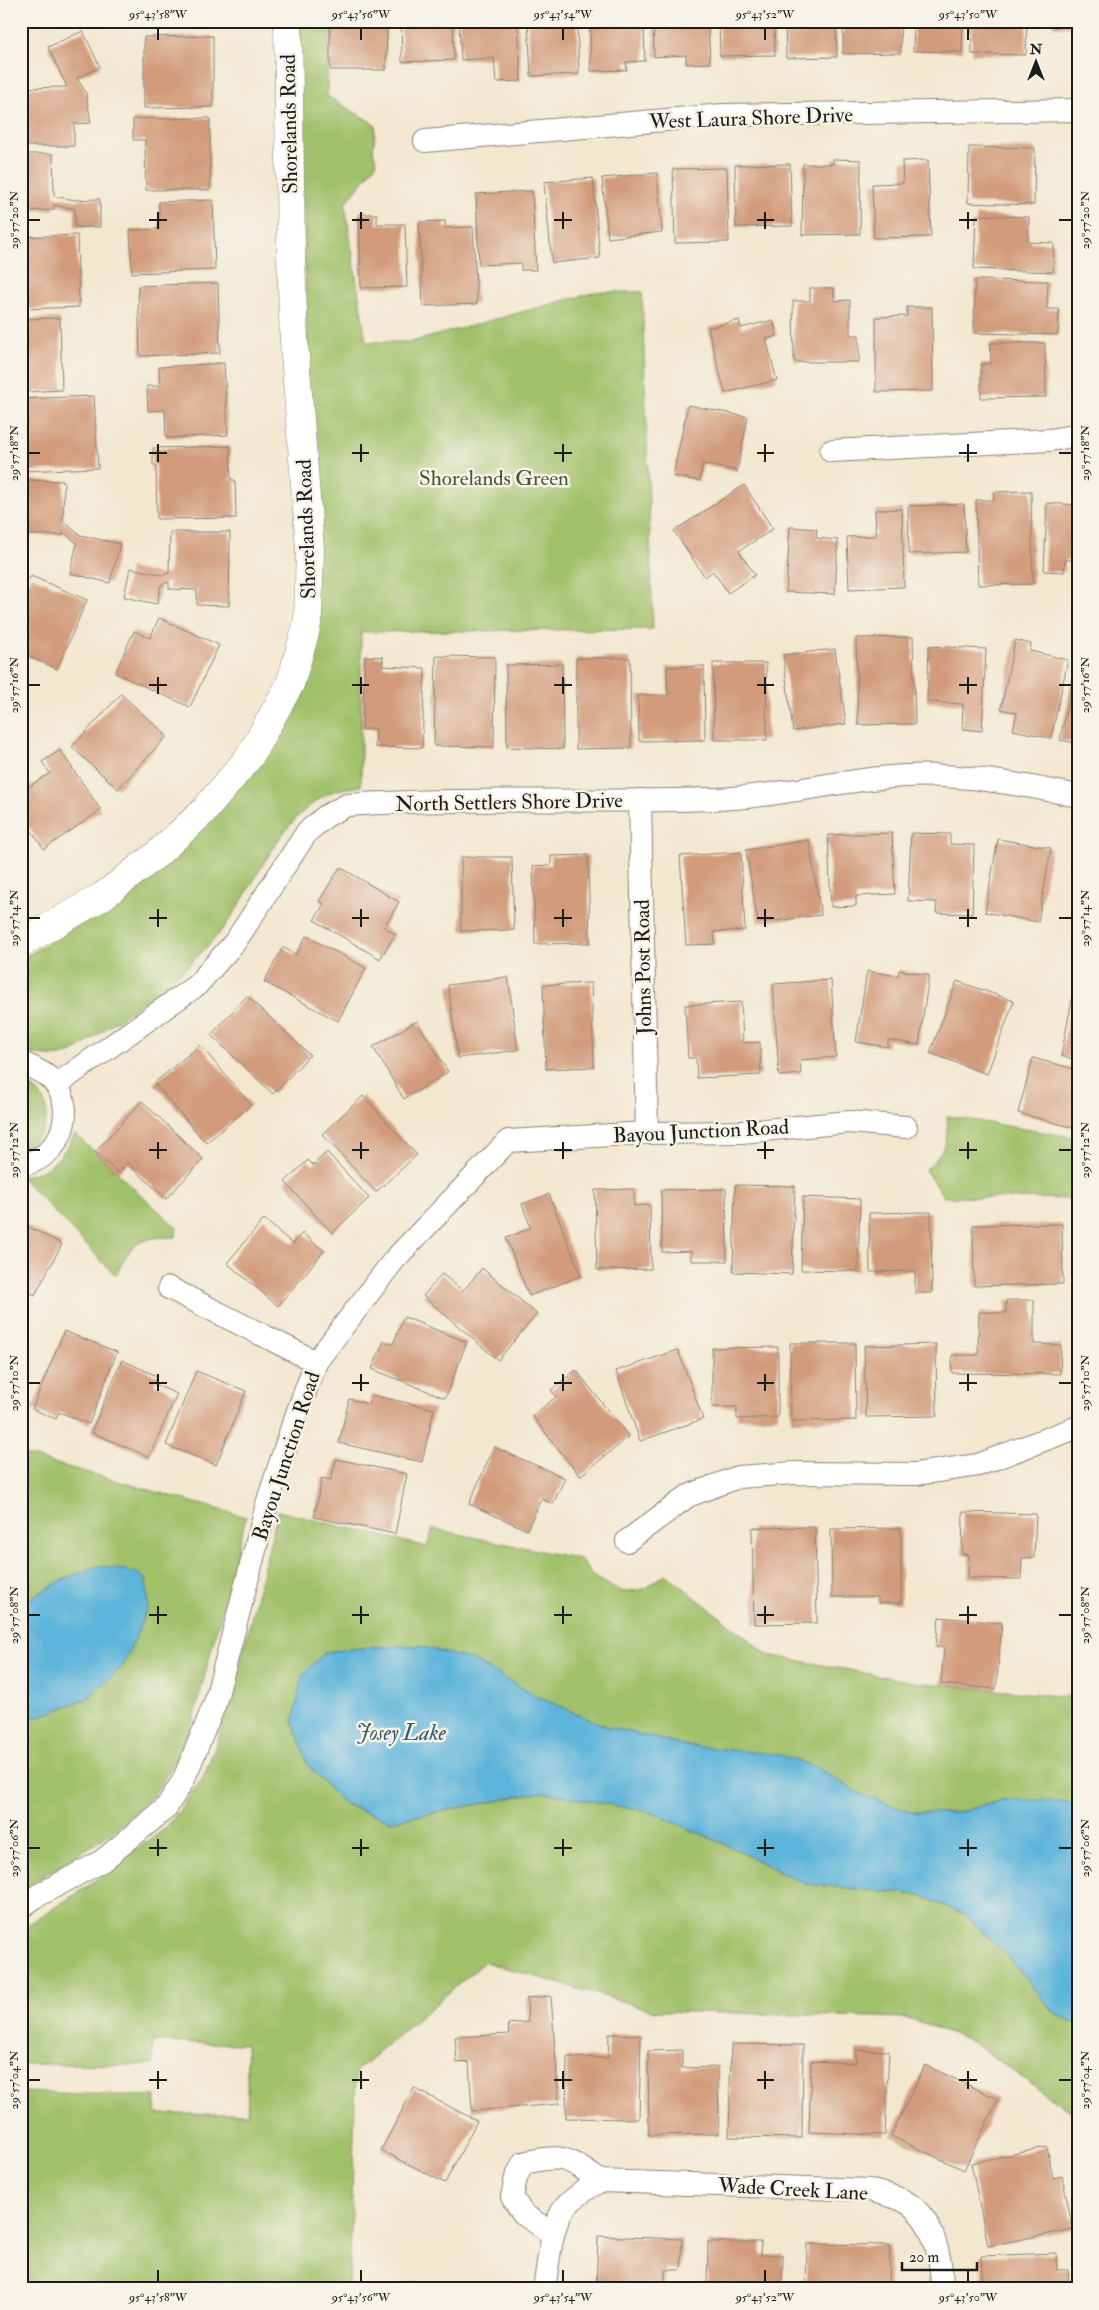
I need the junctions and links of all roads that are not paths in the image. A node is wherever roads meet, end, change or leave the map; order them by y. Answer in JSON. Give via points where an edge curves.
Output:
{"nodes":[{"id":1,"x":288,"y":21,"type":"edge"},
{"id":2,"x":1078,"y":110,"type":"edge"},
{"id":3,"x":425,"y":141,"type":"dead end"},
{"id":4,"x":1078,"y":435,"type":"edge"},
{"id":5,"x":832,"y":451,"type":"dead end"},
{"id":6,"x":1078,"y":796,"type":"edge"},
{"id":7,"x":640,"y":800,"type":"junction"},
{"id":8,"x":21,"y":943,"type":"edge"},
{"id":9,"x":21,"y":1064,"type":"edge"},
{"id":10,"x":56,"y":1085,"type":"junction"},
{"id":11,"x":906,"y":1126,"type":"dead end"},
{"id":12,"x":647,"y":1133,"type":"junction"},
{"id":13,"x":21,"y":1165,"type":"edge"},
{"id":14,"x":169,"y":1288,"type":"dead end"},
{"id":15,"x":316,"y":1362,"type":"junction"},
{"id":16,"x":1077,"y":1429,"type":"edge"},
{"id":17,"x":628,"y":1541,"type":"dead end"},
{"id":18,"x":21,"y":1908,"type":"edge"},
{"id":19,"x":592,"y":2186,"type":"junction"},
{"id":20,"x":553,"y":2234,"type":"junction"},
{"id":21,"x":544,"y":2289,"type":"edge"},
{"id":22,"x":942,"y":2289,"type":"edge"}],
"edges":[{"from":1,"to":8,"type":"street","name":"Shorelands Road","via":[[294,342],[310,549],[305,633],[290,684],[250,756],[204,811],[156,855],[103,896]]},
{"from":2,"to":3,"type":"street","name":"West Laura Shore Drive","via":[[723,115]]},
{"from":4,"to":5,"type":"street","via":[[1050,440]]},
{"from":6,"to":7,"type":"street","name":"North Settlers Shore Drive","via":[[1024,785],[907,776],[779,794]]},
{"from":7,"to":10,"type":"street","name":"North Settlers Shore Drive","via":[[347,805],[326,816],[307,832],[235,942],[197,985]]},
{"from":7,"to":12,"type":"street","name":"Johns Post Road"},
{"from":9,"to":10,"type":"street","via":[[48,1075]]},
{"from":10,"to":13,"type":"street","via":[[62,1094],[66,1115],[61,1136],[48,1153]]},
{"from":11,"to":12,"type":"street","name":"Bayou Junction Road","via":[[849,1122],[742,1132]]},
{"from":12,"to":15,"type":"street","name":"Bayou Junction Road","via":[[508,1141],[394,1260]]},
{"from":14,"to":15,"type":"street"},
{"from":15,"to":18,"type":"street","name":"Bayou Junction Road","via":[[268,1504],[215,1703],[182,1781],[165,1809],[102,1861]]},
{"from":16,"to":17,"type":"street","via":[[978,1465],[916,1474],[794,1473],[738,1477],[688,1496]]},
{"from":19,"to":20,"type":"street","via":[[564,2208]]},
{"from":19,"to":20,"type":"street","via":[[568,2158],[545,2158],[523,2163],[512,2197],[522,2214]]},
{"from":19,"to":22,"type":"street","name":"Wade Creek Lane","via":[[870,2190],[904,2201],[920,2214],[933,2236],[942,2272]]},
{"from":20,"to":21,"type":"street"}]}
